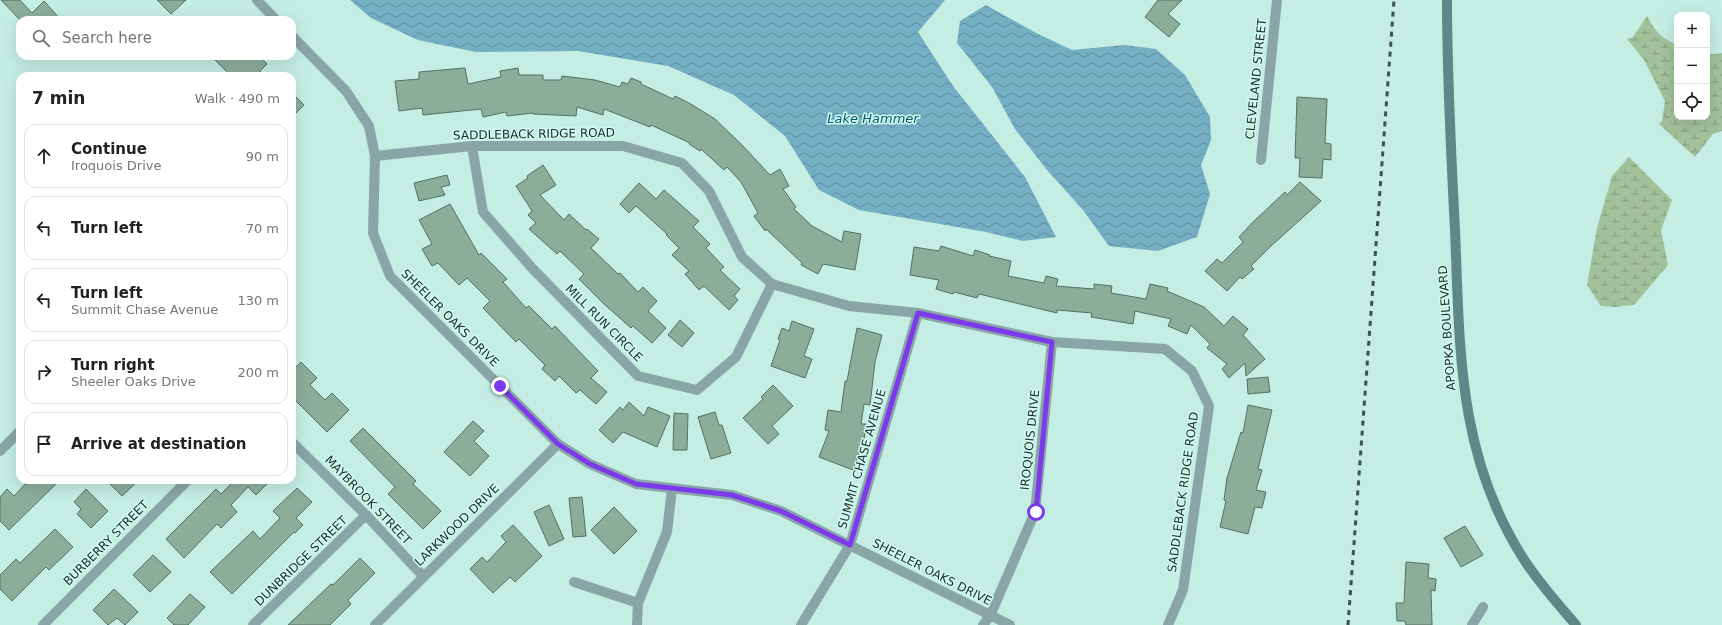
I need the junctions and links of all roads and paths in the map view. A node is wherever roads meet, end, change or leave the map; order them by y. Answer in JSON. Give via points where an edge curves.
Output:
{"nodes":[{"id":1,"x":257,"y":0,"type":"edge"},
{"id":2,"x":1277,"y":0,"type":"edge"},
{"id":3,"x":1447,"y":0,"type":"edge"},
{"id":4,"x":272,"y":16,"type":"edge"},
{"id":5,"x":296,"y":40,"type":"edge"},
{"id":6,"x":472,"y":146,"type":"junction"},
{"id":7,"x":375,"y":156,"type":"junction"},
{"id":8,"x":1261,"y":160,"type":"dead end"},
{"id":9,"x":772,"y":284,"type":"junction"},
{"id":10,"x":918,"y":313,"type":"junction"},
{"id":11,"x":1052,"y":342,"type":"junction"},
{"id":12,"x":16,"y":435,"type":"edge"},
{"id":13,"x":558,"y":444,"type":"junction"},
{"id":14,"x":296,"y":446,"type":"edge"},
{"id":15,"x":0,"y":451,"type":"edge"},
{"id":16,"x":184,"y":484,"type":"edge"},
{"id":17,"x":672,"y":489,"type":"junction"},
{"id":18,"x":366,"y":515,"type":"junction"},
{"id":19,"x":850,"y":545,"type":"junction"},
{"id":20,"x":424,"y":576,"type":"junction"},
{"id":21,"x":574,"y":582,"type":"dead end"},
{"id":22,"x":638,"y":603,"type":"junction"},
{"id":23,"x":1483,"y":607,"type":"dead end"},
{"id":24,"x":990,"y":616,"type":"junction"},
{"id":25,"x":43,"y":625,"type":"edge"},
{"id":26,"x":253,"y":625,"type":"edge"},
{"id":27,"x":375,"y":625,"type":"edge"},
{"id":28,"x":637,"y":625,"type":"edge"},
{"id":29,"x":801,"y":625,"type":"edge"},
{"id":30,"x":983,"y":625,"type":"edge"},
{"id":31,"x":1010,"y":625,"type":"edge"},
{"id":32,"x":1168,"y":625,"type":"edge"},
{"id":33,"x":1472,"y":625,"type":"edge"},
{"id":34,"x":1576,"y":625,"type":"edge"}],
"edges":[{"from":1,"to":4,"type":"street"},
{"from":2,"to":8,"type":"street","name":"CLEVELAND STREET"},
{"from":3,"to":34,"type":"street","name":"APOPKA BOULEVARD","via":[[1460,362],[1469,422],[1475,450],[1490,492],[1511,537],[1537,578]]},
{"from":5,"to":7,"type":"street","name":"SHEELER OAKS DRIVE","via":[[346,91],[369,126]]},
{"from":6,"to":7,"type":"street","name":"SADDLEBACK RIDGE ROAD"},
{"from":6,"to":9,"type":"street","name":"SADDLEBACK RIDGE ROAD","via":[[623,146],[682,163],[709,191],[742,256]]},
{"from":6,"to":9,"type":"street","name":"MILL RUN CIRCLE","via":[[483,212],[532,268],[638,376],[697,390],[736,356]]},
{"from":7,"to":13,"type":"street","name":"SHEELER OAKS DRIVE","via":[[372,233],[390,276]]},
{"from":9,"to":10,"type":"street","name":"SADDLEBACK RIDGE ROAD","via":[[849,306]]},
{"from":10,"to":11,"type":"street","name":"SADDLEBACK RIDGE ROAD"},
{"from":10,"to":19,"type":"street","name":"SUMMIT CHASE AVENUE"},
{"from":11,"to":24,"type":"street","name":"IROQUOIS DRIVE","via":[[1036,512]]},
{"from":11,"to":32,"type":"street","name":"SADDLEBACK RIDGE ROAD","via":[[1165,349],[1192,371],[1208,406],[1182,590]]},
{"from":12,"to":15,"type":"street"},
{"from":13,"to":17,"type":"street","name":"SHEELER OAKS DRIVE","via":[[590,464],[636,484]]},
{"from":13,"to":20,"type":"street","name":"LARKWOOD DRIVE"},
{"from":14,"to":18,"type":"street","name":"MAYBROOK STREET"},
{"from":16,"to":25,"type":"street","name":"BURBERRY STREET"},
{"from":17,"to":19,"type":"street","name":"SHEELER OAKS DRIVE","via":[[732,495],[781,511]]},
{"from":17,"to":22,"type":"street","via":[[667,532]]},
{"from":18,"to":20,"type":"street","name":"MAYBROOK STREET"},
{"from":18,"to":26,"type":"street","name":"DUNBRIDGE STREET"},
{"from":19,"to":24,"type":"street","name":"SHEELER OAKS DRIVE"},
{"from":19,"to":29,"type":"street","name":"SUMMIT CHASE AVENUE"},
{"from":20,"to":27,"type":"street","name":"LARKWOOD DRIVE"},
{"from":21,"to":22,"type":"street"},
{"from":22,"to":28,"type":"street"},
{"from":23,"to":33,"type":"street"},
{"from":24,"to":30,"type":"street","name":"IROQUOIS DRIVE"},
{"from":24,"to":31,"type":"street","name":"SHEELER OAKS DRIVE"}]}
